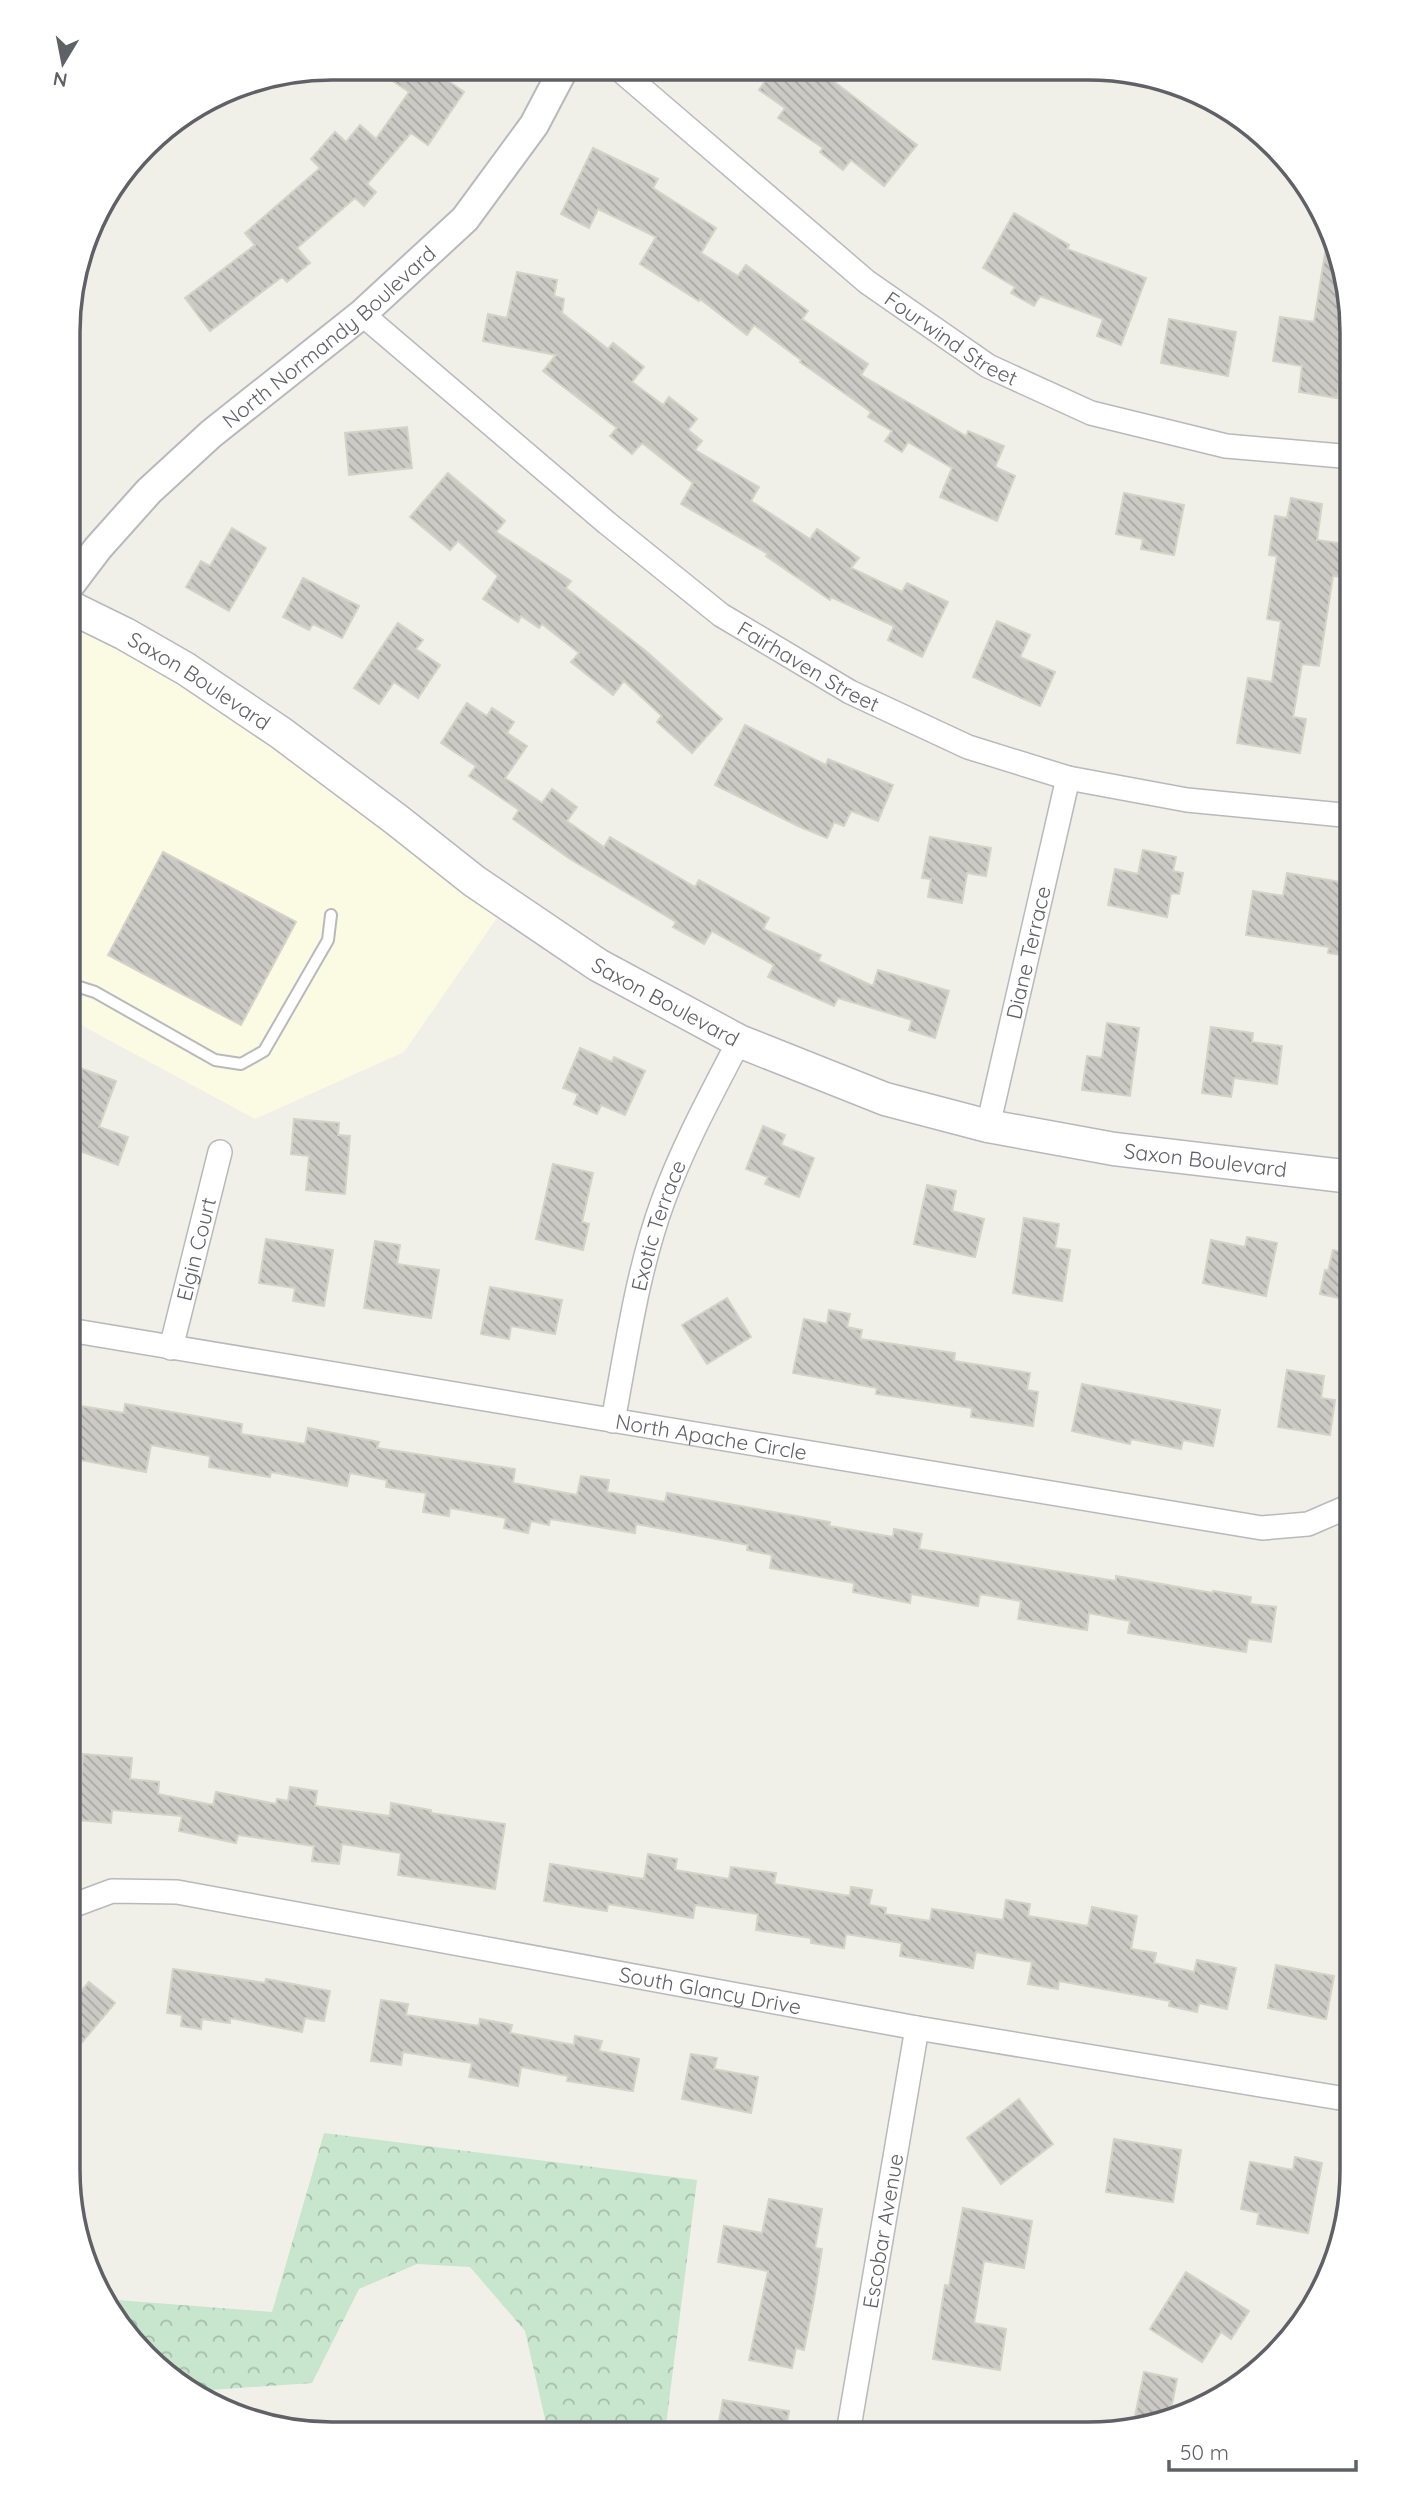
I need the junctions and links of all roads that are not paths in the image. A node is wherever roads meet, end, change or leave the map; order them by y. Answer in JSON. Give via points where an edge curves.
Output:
{"nodes":[{"id":1,"x":558,"y":80,"type":"edge"},
{"id":2,"x":632,"y":80,"type":"edge"},
{"id":3,"x":362,"y":314,"type":"junction"},
{"id":4,"x":1340,"y":456,"type":"edge"},
{"id":5,"x":80,"y":572,"type":"edge"},
{"id":6,"x":80,"y":612,"type":"edge"},
{"id":7,"x":1068,"y":778,"type":"junction"},
{"id":8,"x":1340,"y":815,"type":"edge"},
{"id":9,"x":331,"y":915,"type":"dead end"},
{"id":10,"x":80,"y":988,"type":"edge"},
{"id":11,"x":740,"y":1041,"type":"junction"},
{"id":12,"x":988,"y":1126,"type":"junction"},
{"id":13,"x":220,"y":1152,"type":"dead end"},
{"id":14,"x":1340,"y":1176,"type":"edge"},
{"id":15,"x":80,"y":1332,"type":"edge"},
{"id":16,"x":171,"y":1348,"type":"junction"},
{"id":17,"x":613,"y":1421,"type":"junction"},
{"id":18,"x":1340,"y":1510,"type":"edge"},
{"id":19,"x":80,"y":1903,"type":"edge"},
{"id":20,"x":917,"y":2028,"type":"junction"},
{"id":21,"x":1340,"y":2098,"type":"edge"},
{"id":22,"x":850,"y":2422,"type":"edge"}],
"edges":[{"from":1,"to":3,"type":"street","name":"North Normandy Boulevard","via":[[534,125],[465,219]]},
{"from":2,"to":4,"type":"street","name":"Fourwind Street","via":[[867,282],[988,366],[1091,413],[1226,446]]},
{"from":3,"to":5,"type":"street","name":"North Normandy Boulevard","via":[[202,442],[149,491]]},
{"from":3,"to":7,"type":"street","name":"Fairhaven Street","via":[[721,615],[849,692],[968,747]]},
{"from":6,"to":11,"type":"main road","name":"Saxon Boulevard","via":[[186,669],[281,733],[474,881],[598,965]]},
{"from":7,"to":8,"type":"street","name":"Fairhaven Street","via":[[1187,800]]},
{"from":7,"to":12,"type":"street","name":"Diane Terrace"},
{"from":9,"to":10,"type":"lane","via":[[328,940],[264,1051],[241,1064],[215,1060]]},
{"from":11,"to":12,"type":"main road","name":"Saxon Boulevard","via":[[885,1099]]},
{"from":11,"to":17,"type":"street","name":"Exotic Terrace","via":[[663,1201],[641,1273]]},
{"from":12,"to":14,"type":"main road","name":"Saxon Boulevard","via":[[1114,1149]]},
{"from":13,"to":16,"type":"street","name":"Elgin Court"},
{"from":15,"to":16,"type":"street","name":"North Apache Circle"},
{"from":16,"to":17,"type":"street","name":"North Apache Circle"},
{"from":17,"to":18,"type":"street","name":"North Apache Circle","via":[[1262,1528],[1308,1524]]},
{"from":19,"to":20,"type":"street","name":"South Glancy Drive","via":[[112,1891],[177,1892]]},
{"from":20,"to":21,"type":"street","name":"South Glancy Drive"},
{"from":20,"to":22,"type":"street","name":"Escobar Avenue"}]}
